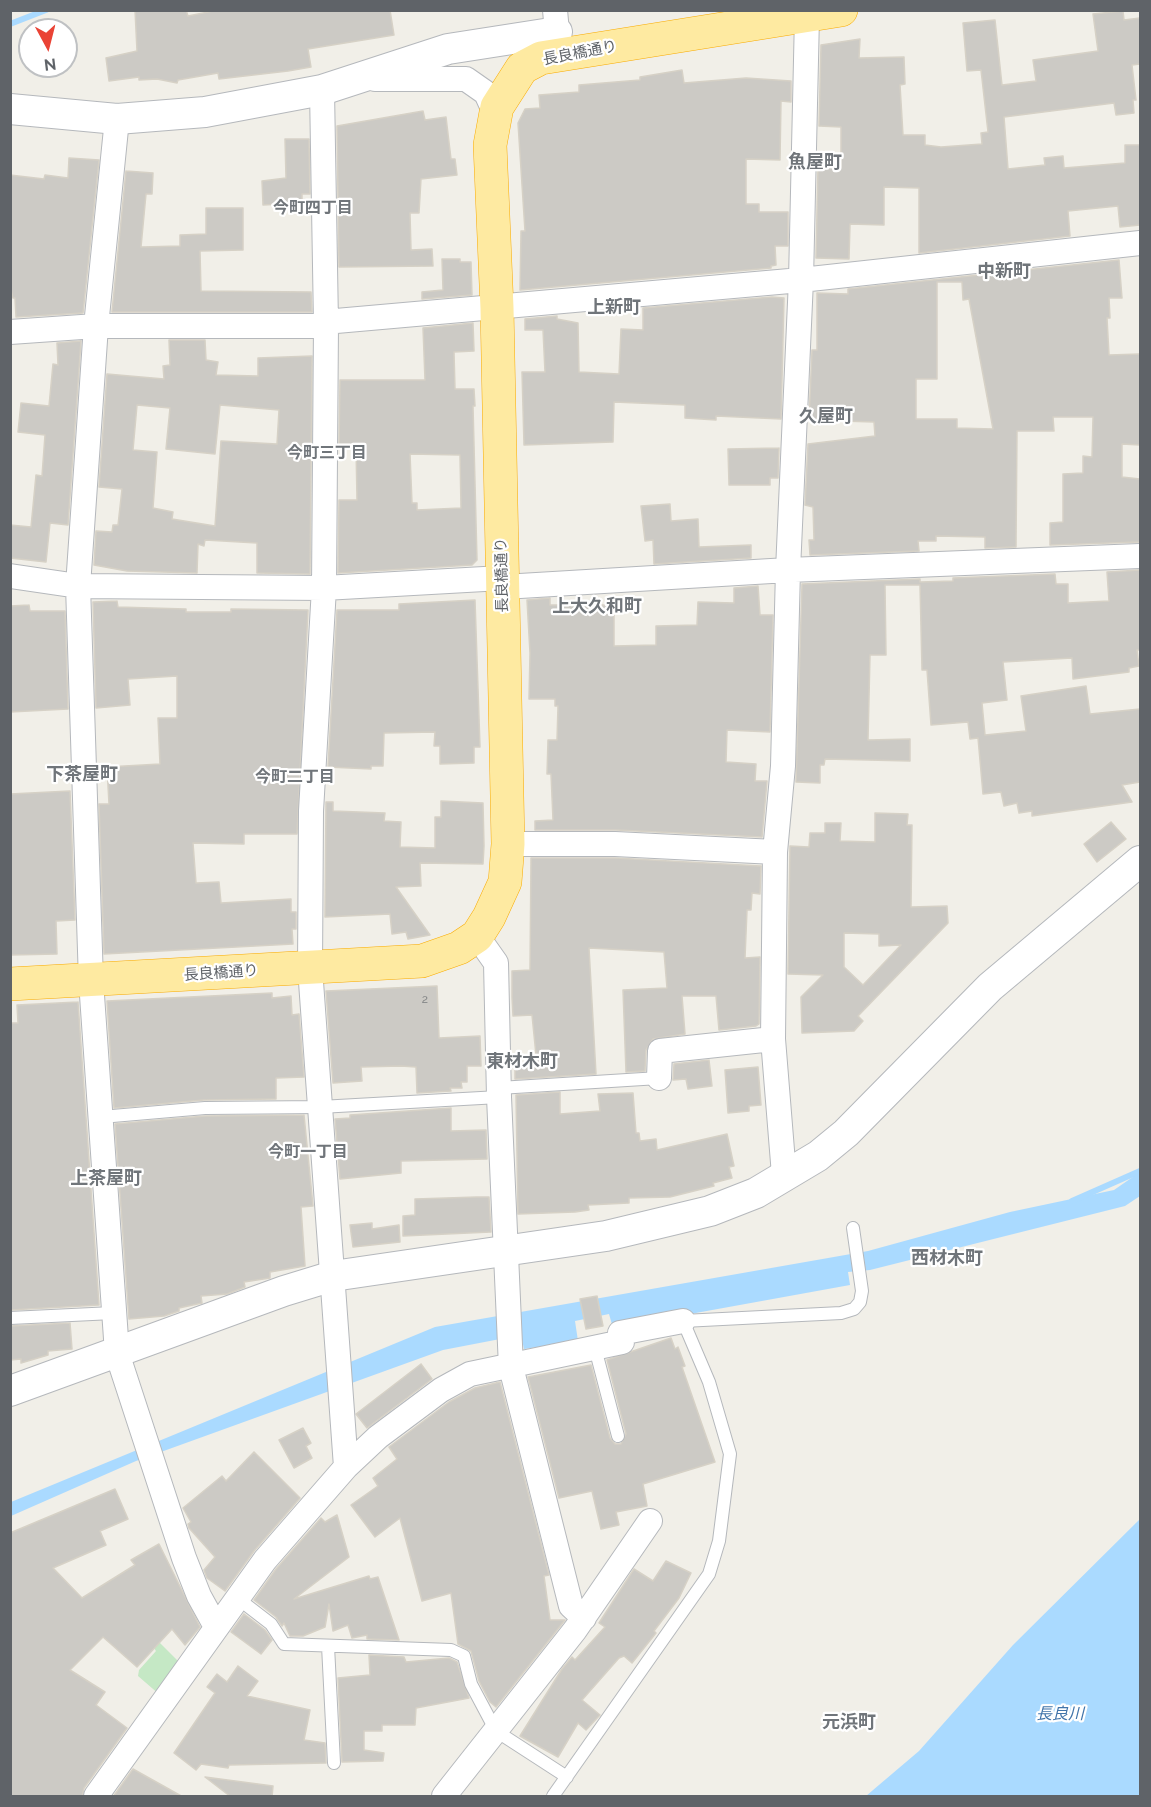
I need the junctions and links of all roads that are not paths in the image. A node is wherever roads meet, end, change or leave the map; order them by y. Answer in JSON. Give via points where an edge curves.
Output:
{"nodes":[{"id":1,"x":692,"y":10,"type":"edge"},
{"id":2,"x":841,"y":10,"type":"edge"},
{"id":3,"x":807,"y":16,"type":"junction"},
{"id":4,"x":557,"y":32,"type":"edge"},
{"id":5,"x":361,"y":79,"type":"junction"},
{"id":6,"x":322,"y":90,"type":"junction"},
{"id":7,"x":10,"y":109,"type":"edge"},
{"id":8,"x":496,"y":115,"type":"junction"},
{"id":9,"x":117,"y":119,"type":"junction"},
{"id":10,"x":1140,"y":243,"type":"edge"},
{"id":11,"x":801,"y":280,"type":"junction"},
{"id":12,"x":497,"y":308,"type":"junction"},
{"id":13,"x":326,"y":324,"type":"junction"},
{"id":14,"x":96,"y":326,"type":"junction"},
{"id":15,"x":10,"y":332,"type":"edge"},
{"id":16,"x":1140,"y":556,"type":"edge"},
{"id":17,"x":788,"y":570,"type":"junction"},
{"id":18,"x":10,"y":576,"type":"edge"},
{"id":19,"x":502,"y":582,"type":"junction"},
{"id":20,"x":78,"y":586,"type":"junction"},
{"id":21,"x":324,"y":588,"type":"junction"},
{"id":22,"x":508,"y":844,"type":"junction"},
{"id":23,"x":775,"y":852,"type":"junction"},
{"id":24,"x":1140,"y":861,"type":"edge"},
{"id":25,"x":477,"y":936,"type":"junction"},
{"id":26,"x":310,"y":968,"type":"junction"},
{"id":27,"x":91,"y":981,"type":"junction"},
{"id":28,"x":10,"y":984,"type":"edge"},
{"id":29,"x":772,"y":1039,"type":"junction"},
{"id":30,"x":659,"y":1078,"type":"joint"},
{"id":31,"x":499,"y":1092,"type":"junction"},
{"id":32,"x":320,"y":1107,"type":"junction"},
{"id":33,"x":101,"y":1117,"type":"junction"},
{"id":34,"x":784,"y":1175,"type":"junction"},
{"id":35,"x":853,"y":1232,"type":"dead end"},
{"id":36,"x":506,"y":1251,"type":"junction"},
{"id":37,"x":333,"y":1276,"type":"junction"},
{"id":38,"x":113,"y":1312,"type":"junction"},
{"id":39,"x":10,"y":1318,"type":"edge"},
{"id":40,"x":683,"y":1322,"type":"junction"},
{"id":41,"x":595,"y":1348,"type":"junction"},
{"id":42,"x":117,"y":1353,"type":"junction"},
{"id":43,"x":511,"y":1356,"type":"junction"},
{"id":44,"x":10,"y":1391,"type":"edge"},
{"id":45,"x":618,"y":1436,"type":"dead end"},
{"id":46,"x":346,"y":1467,"type":"junction"},
{"id":47,"x":650,"y":1521,"type":"dead end"},
{"id":48,"x":236,"y":1597,"type":"junction"},
{"id":49,"x":584,"y":1618,"type":"junction"},
{"id":50,"x":215,"y":1625,"type":"junction"},
{"id":51,"x":328,"y":1646,"type":"junction"},
{"id":52,"x":496,"y":1731,"type":"junction"},
{"id":53,"x":334,"y":1762,"type":"dead end"},
{"id":54,"x":567,"y":1777,"type":"junction"},
{"id":55,"x":96,"y":1797,"type":"edge"},
{"id":56,"x":444,"y":1797,"type":"edge"},
{"id":57,"x":553,"y":1797,"type":"edge"}],
"edges":[{"from":1,"to":4,"type":"highway","name":"長良橋通り"},
{"from":2,"to":3,"type":"highway","name":"長良橋通り"},
{"from":3,"to":4,"type":"highway","name":"長良橋通り"},
{"from":3,"to":11,"type":"street"},
{"from":4,"to":5,"type":"street","via":[[448,49]]},
{"from":4,"to":8,"type":"highway","name":"長良橋通り","via":[[541,58],[522,68]]},
{"from":5,"to":6,"type":"street"},
{"from":5,"to":8,"type":"street","via":[[466,78],[486,93]]},
{"from":6,"to":9,"type":"street","via":[[205,112]]},
{"from":6,"to":13,"type":"street"},
{"from":7,"to":9,"type":"street"},
{"from":8,"to":12,"type":"highway","name":"長良橋通り","via":[[490,145]]},
{"from":9,"to":14,"type":"street"},
{"from":10,"to":11,"type":"street"},
{"from":11,"to":12,"type":"street"},
{"from":11,"to":17,"type":"street"},
{"from":12,"to":13,"type":"street"},
{"from":12,"to":19,"type":"highway","name":"長良橋通り"},
{"from":13,"to":14,"type":"street"},
{"from":13,"to":21,"type":"street"},
{"from":14,"to":15,"type":"street"},
{"from":14,"to":20,"type":"street"},
{"from":16,"to":17,"type":"street"},
{"from":17,"to":19,"type":"street"},
{"from":17,"to":23,"type":"street","via":[[783,766]]},
{"from":18,"to":20,"type":"street"},
{"from":19,"to":21,"type":"street"},
{"from":19,"to":22,"type":"highway","name":"長良橋通り"},
{"from":20,"to":21,"type":"street"},
{"from":20,"to":27,"type":"street"},
{"from":21,"to":26,"type":"street","via":[[311,812]]},
{"from":22,"to":23,"type":"street","via":[[615,844]]},
{"from":22,"to":25,"type":"highway","name":"長良橋通り","via":[[505,882]]},
{"from":23,"to":29,"type":"street"},
{"from":24,"to":34,"type":"street","via":[[990,987],[846,1133],[818,1156]]},
{"from":25,"to":26,"type":"highway","name":"長良橋通り","via":[[459,948],[422,961]]},
{"from":25,"to":31,"type":"street","via":[[496,963]]},
{"from":26,"to":27,"type":"highway","name":"長良橋通り"},
{"from":26,"to":32,"type":"street"},
{"from":27,"to":28,"type":"highway","name":"長良橋通り"},
{"from":27,"to":33,"type":"street"},
{"from":29,"to":30,"type":"street","via":[[660,1051]]},
{"from":29,"to":34,"type":"street"},
{"from":30,"to":31,"type":"lane"},
{"from":31,"to":32,"type":"lane"},
{"from":31,"to":36,"type":"street"},
{"from":32,"to":33,"type":"lane","via":[[204,1107]]},
{"from":32,"to":37,"type":"street"},
{"from":33,"to":38,"type":"street"},
{"from":34,"to":36,"type":"street","via":[[756,1193],[710,1211],[606,1236]]},
{"from":35,"to":40,"type":"lane","via":[[861,1282],[860,1302],[854,1309],[841,1313]]},
{"from":36,"to":37,"type":"street"},
{"from":36,"to":43,"type":"street"},
{"from":37,"to":42,"type":"street","via":[[284,1290]]},
{"from":37,"to":46,"type":"street"},
{"from":38,"to":39,"type":"lane"},
{"from":38,"to":42,"type":"street"},
{"from":40,"to":41,"type":"street","via":[[620,1333],[621,1342]]},
{"from":40,"to":54,"type":"lane","via":[[710,1382],[730,1454],[719,1541],[709,1574]]},
{"from":41,"to":43,"type":"street"},
{"from":41,"to":45,"type":"lane"},
{"from":42,"to":44,"type":"street"},
{"from":42,"to":50,"type":"street","via":[[184,1558]]},
{"from":43,"to":46,"type":"street","via":[[441,1390],[378,1437]]},
{"from":43,"to":49,"type":"street","via":[[571,1606]]},
{"from":46,"to":48,"type":"street"},
{"from":47,"to":49,"type":"street"},
{"from":48,"to":50,"type":"street"},
{"from":48,"to":51,"type":"lane","via":[[271,1624],[284,1644]]},
{"from":49,"to":52,"type":"street"},
{"from":50,"to":55,"type":"street","via":[[171,1694]]},
{"from":51,"to":52,"type":"lane","via":[[451,1650],[464,1656],[471,1684]]},
{"from":51,"to":53,"type":"lane"},
{"from":52,"to":54,"type":"lane"},
{"from":52,"to":56,"type":"street"},
{"from":54,"to":57,"type":"lane"}]}
